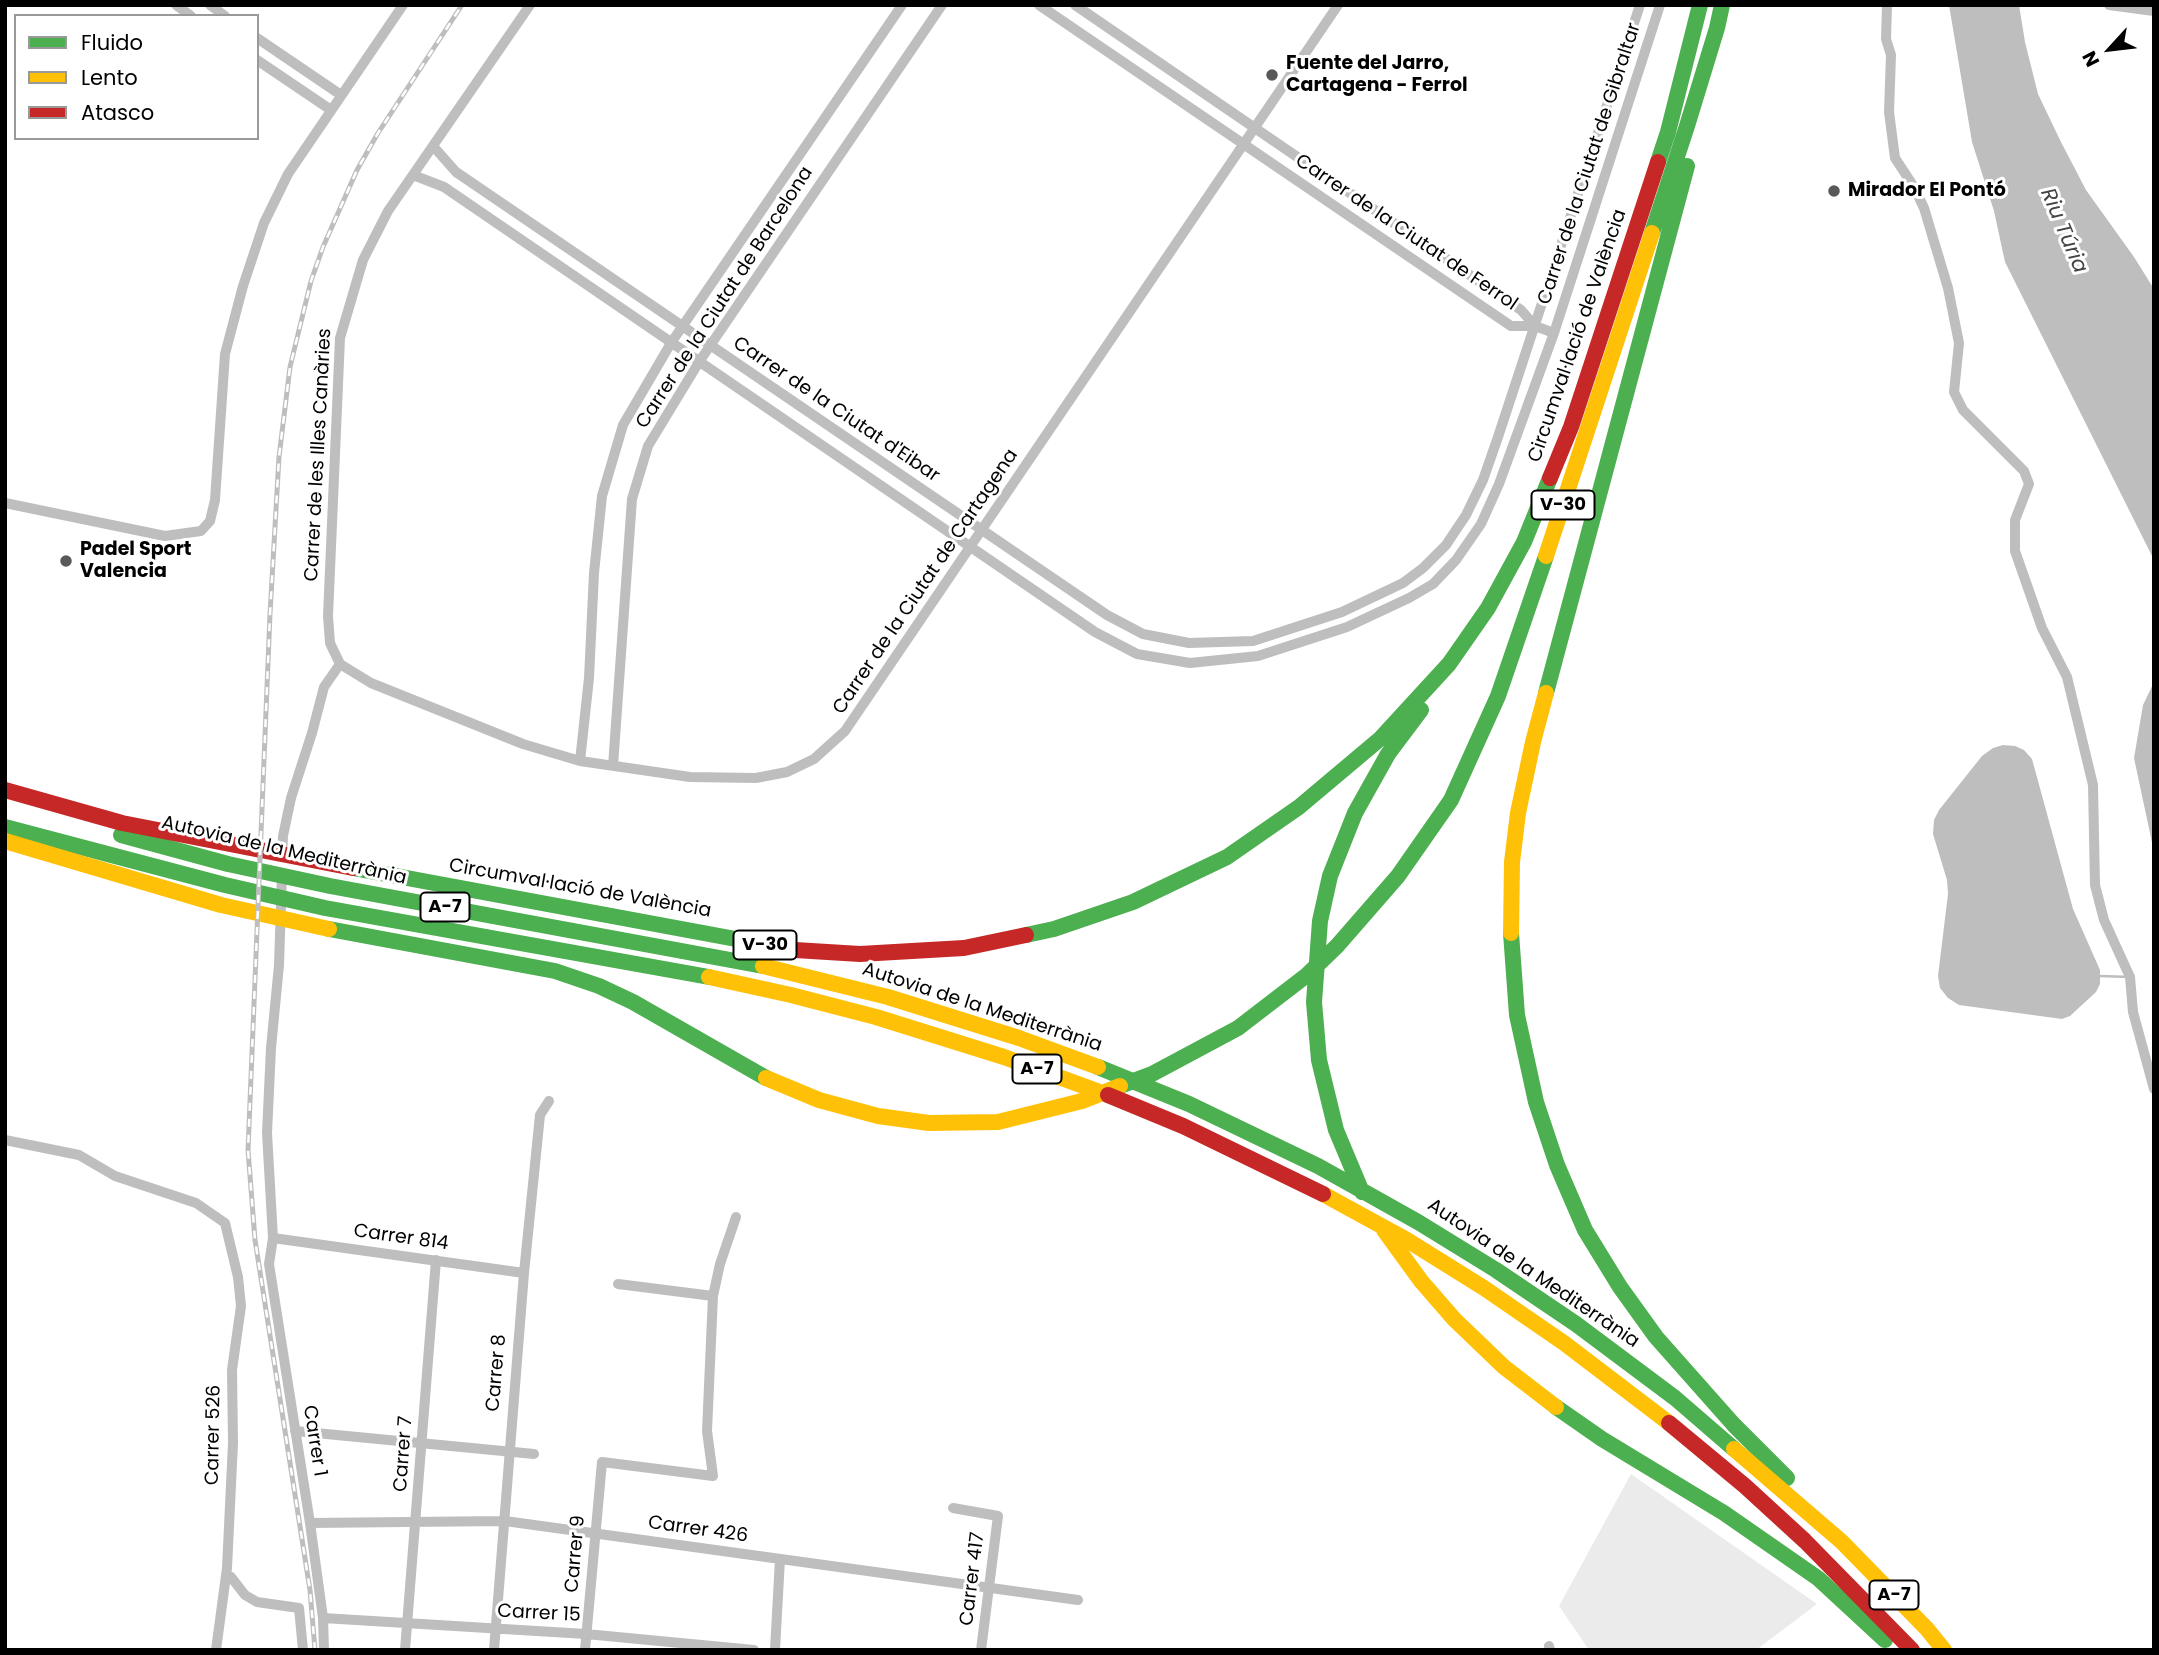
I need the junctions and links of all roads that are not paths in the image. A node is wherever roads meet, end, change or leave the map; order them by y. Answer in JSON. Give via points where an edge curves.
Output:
{"nodes":[{"id":1,"x":403,"y":5,"type":"edge"},
{"id":2,"x":530,"y":5,"type":"edge"},
{"id":3,"x":902,"y":5,"type":"edge"},
{"id":4,"x":942,"y":5,"type":"edge"},
{"id":5,"x":1038,"y":5,"type":"edge"},
{"id":6,"x":1075,"y":5,"type":"edge"},
{"id":7,"x":1338,"y":5,"type":"edge"},
{"id":8,"x":1640,"y":5,"type":"edge"},
{"id":9,"x":1660,"y":5,"type":"edge"},
{"id":10,"x":1699,"y":5,"type":"edge"},
{"id":11,"x":1722,"y":5,"type":"edge"},
{"id":12,"x":2109,"y":5,"type":"edge"},
{"id":13,"x":2154,"y":11,"type":"edge"},
{"id":14,"x":1717,"y":28,"type":"junction"},
{"id":15,"x":259,"y":39,"type":"edge"},
{"id":16,"x":259,"y":61,"type":"edge"},
{"id":17,"x":341,"y":95,"type":"junction"},
{"id":18,"x":331,"y":110,"type":"junction"},
{"id":19,"x":1255,"y":128,"type":"junction"},
{"id":20,"x":1244,"y":145,"type":"junction"},
{"id":21,"x":433,"y":146,"type":"junction"},
{"id":22,"x":413,"y":175,"type":"junction"},
{"id":23,"x":1535,"y":326,"type":"junction"},
{"id":24,"x":682,"y":327,"type":"junction"},
{"id":25,"x":1554,"y":333,"type":"junction"},
{"id":26,"x":671,"y":343,"type":"junction"},
{"id":27,"x":710,"y":346,"type":"junction"},
{"id":28,"x":699,"y":362,"type":"junction"},
{"id":29,"x":5,"y":503,"type":"edge"},
{"id":30,"x":982,"y":530,"type":"junction"},
{"id":31,"x":971,"y":547,"type":"junction"},
{"id":32,"x":340,"y":664,"type":"junction"},
{"id":33,"x":1449,"y":664,"type":"junction"},
{"id":34,"x":580,"y":761,"type":"junction"},
{"id":35,"x":613,"y":766,"type":"junction"},
{"id":36,"x":5,"y":790,"type":"edge"},
{"id":37,"x":5,"y":803,"type":"edge"},
{"id":38,"x":5,"y":827,"type":"edge"},
{"id":39,"x":5,"y":841,"type":"edge"},
{"id":40,"x":549,"y":1101,"type":"dead end"},
{"id":41,"x":5,"y":1140,"type":"edge"},
{"id":42,"x":736,"y":1217,"type":"dead end"},
{"id":43,"x":273,"y":1238,"type":"junction"},
{"id":44,"x":436,"y":1260,"type":"junction"},
{"id":45,"x":524,"y":1273,"type":"junction"},
{"id":46,"x":618,"y":1284,"type":"dead end"},
{"id":47,"x":713,"y":1296,"type":"junction"},
{"id":48,"x":295,"y":1431,"type":"junction"},
{"id":49,"x":422,"y":1443,"type":"junction"},
{"id":50,"x":509,"y":1452,"type":"junction"},
{"id":51,"x":534,"y":1454,"type":"dead end"},
{"id":52,"x":953,"y":1508,"type":"dead end"},
{"id":53,"x":416,"y":1520,"type":"junction"},
{"id":54,"x":505,"y":1521,"type":"junction"},
{"id":55,"x":310,"y":1523,"type":"junction"},
{"id":56,"x":596,"y":1533,"type":"junction"},
{"id":57,"x":1842,"y":1542,"type":"junction"},
{"id":58,"x":779,"y":1559,"type":"junction"},
{"id":59,"x":226,"y":1575,"type":"junction"},
{"id":60,"x":989,"y":1588,"type":"junction"},
{"id":61,"x":1079,"y":1600,"type":"dead end"},
{"id":62,"x":323,"y":1618,"type":"junction"},
{"id":63,"x":406,"y":1623,"type":"junction"},
{"id":64,"x":496,"y":1630,"type":"junction"},
{"id":65,"x":586,"y":1634,"type":"junction"},
{"id":66,"x":675,"y":1646,"type":"edge"},
{"id":67,"x":216,"y":1650,"type":"edge"},
{"id":68,"x":303,"y":1650,"type":"edge"},
{"id":69,"x":324,"y":1650,"type":"edge"},
{"id":70,"x":405,"y":1650,"type":"edge"},
{"id":71,"x":494,"y":1650,"type":"edge"},
{"id":72,"x":585,"y":1650,"type":"edge"},
{"id":73,"x":754,"y":1650,"type":"edge"},
{"id":74,"x":775,"y":1650,"type":"edge"},
{"id":75,"x":981,"y":1650,"type":"edge"},
{"id":76,"x":1896,"y":1650,"type":"edge"},
{"id":77,"x":1912,"y":1650,"type":"edge"},
{"id":78,"x":1944,"y":1650,"type":"edge"}],
"edges":[{"from":1,"to":17,"type":"street"},
{"from":2,"to":21,"type":"street","name":"Carrer de les Illes Canàries"},
{"from":3,"to":24,"type":"street","name":"Carrer de la Ciutat de Barcelona"},
{"from":4,"to":27,"type":"street","name":"Carrer de la Ciutat de Barcelona"},
{"from":5,"to":20,"type":"street","name":"Carrer de la Ciutat de Ferrol"},
{"from":6,"to":19,"type":"street","name":"Carrer de la Ciutat de Ferrol"},
{"from":7,"to":19,"type":"street","name":"Carrer de la Ciutat de Cartagena"},
{"from":8,"to":23,"type":"street","name":"Carrer de la Ciutat de Gibraltar"},
{"from":9,"to":25,"type":"street","name":"Carrer de la Ciutat de Gibraltar"},
{"from":10,"to":33,"type":"highway","name":"Circumval·lació de València","number":"V-30","via":[[1668,132],[1571,427],[1524,542],[1488,608]]},
{"from":11,"to":14,"type":"highway","name":"Circumval·lació de València","number":"V-30"},
{"from":12,"to":13,"type":"street"},
{"from":14,"to":39,"type":"highway","name":"Circumval·lació de València","number":"V-30","via":[[1536,587],[1498,696],[1451,800],[1398,876],[1338,946],[1238,1028],[1184,1058],[1114,1090],[998,1122],[929,1123],[878,1116],[771,1081],[633,1002],[555,971],[221,905]]},
{"from":14,"to":57,"type":"highway","via":[[1716,56],[1533,742],[1512,862],[1512,962],[1517,1015],[1536,1102],[1557,1166],[1586,1230],[1656,1337],[1734,1425],[1831,1521]]},
{"from":15,"to":17,"type":"street"},
{"from":16,"to":18,"type":"street"},
{"from":17,"to":18,"type":"street"},
{"from":18,"to":29,"type":"street","via":[[288,174],[264,223],[243,286],[225,354],[210,521],[201,531],[165,536]]},
{"from":19,"to":20,"type":"street","name":"Carrer de la Ciutat de Cartagena"},
{"from":19,"to":23,"type":"street","name":"Carrer de la Ciutat de Ferrol","via":[[1521,310]]},
{"from":20,"to":23,"type":"street","name":"Carrer de la Ciutat de Ferrol","via":[[1511,326]]},
{"from":20,"to":30,"type":"street","name":"Carrer de la Ciutat de Cartagena"},
{"from":21,"to":22,"type":"street","name":"Carrer de les Illes Canàries"},
{"from":21,"to":24,"type":"street","name":"Carrer de la Ciutat d'Eibar","via":[[456,172]]},
{"from":22,"to":26,"type":"street","name":"Carrer de la Ciutat d'Eibar","via":[[444,187]]},
{"from":22,"to":32,"type":"street","name":"Carrer de les Illes Canàries","via":[[363,260],[340,338],[328,616],[330,643]]},
{"from":23,"to":25,"type":"street","name":"Carrer de la Ciutat de Gibraltar"},
{"from":23,"to":30,"type":"street","name":"Carrer de la Ciutat de Gibraltar","via":[[1482,480],[1446,545],[1403,583],[1342,612],[1253,641],[1189,643],[1143,634],[1107,615]]},
{"from":24,"to":26,"type":"street","name":"Carrer de la Ciutat de Barcelona"},
{"from":24,"to":27,"type":"street","name":"Carrer de la Ciutat d'Eibar"},
{"from":25,"to":31,"type":"street","name":"Carrer de la Ciutat de Gibraltar","via":[[1499,484],[1481,524],[1456,560],[1433,584],[1347,626],[1258,656],[1190,663],[1138,654],[1096,632]]},
{"from":26,"to":28,"type":"street","name":"Carrer de la Ciutat d'Eibar"},
{"from":26,"to":34,"type":"street","name":"Carrer de la Ciutat de Barcelona","via":[[623,425],[602,496]]},
{"from":27,"to":28,"type":"street","name":"Carrer de la Ciutat de Barcelona"},
{"from":27,"to":30,"type":"street","name":"Carrer de la Ciutat d'Eibar"},
{"from":28,"to":31,"type":"street","name":"Carrer de la Ciutat d'Eibar"},
{"from":28,"to":35,"type":"street","name":"Carrer de la Ciutat de Barcelona","via":[[648,446],[632,499]]},
{"from":30,"to":31,"type":"street","name":"Carrer de la Ciutat de Cartagena"},
{"from":31,"to":35,"type":"street","name":"Carrer de la Ciutat de Cartagena","via":[[845,731],[814,759],[787,772],[756,778],[690,777]]},
{"from":32,"to":34,"type":"street","name":"Carrer de la Ciutat de Cartagena","via":[[371,683],[523,744]]},
{"from":32,"to":43,"type":"street","via":[[324,687],[283,836],[267,1133]]},
{"from":33,"to":36,"type":"highway","name":"Circumval·lació de València","number":"V-30","via":[[1381,738],[1300,807],[1227,857],[1133,902],[1054,929],[964,948],[860,954],[800,951],[122,823]]},
{"from":33,"to":76,"type":"highway","via":[[1438,687],[1388,754],[1355,813],[1324,900],[1314,1002],[1319,1060],[1349,1164],[1399,1253],[1504,1367],[1602,1439],[1724,1513],[1819,1579]]},
{"from":34,"to":35,"type":"street","name":"Carrer de la Ciutat de Cartagena"},
{"from":37,"to":57,"type":"highway","name":"Autovia de la Mediterrània","number":"A-7","via":[[330,886],[796,974],[1079,1059],[1189,1104],[1318,1166],[1496,1270],[1675,1398]]},
{"from":38,"to":77,"type":"highway","name":"Autovia de la Mediterrània","number":"A-7","via":[[325,908],[791,995],[1004,1057],[1183,1126],[1407,1240],[1564,1343],[1745,1486]]},
{"from":40,"to":45,"type":"street","name":"Carrer 8","via":[[540,1115]]},
{"from":41,"to":59,"type":"street","name":"Carrer 526","via":[[79,1156],[114,1177],[196,1203],[225,1223],[241,1306],[232,1370]]},
{"from":42,"to":47,"type":"street"},
{"from":43,"to":44,"type":"street","name":"Carrer 814"},
{"from":43,"to":48,"type":"street","name":"Carrer 1","via":[[269,1264]]},
{"from":44,"to":45,"type":"street","name":"Carrer 814"},
{"from":44,"to":49,"type":"street","name":"Carrer 7"},
{"from":45,"to":50,"type":"street","name":"Carrer 8"},
{"from":46,"to":47,"type":"street"},
{"from":47,"to":56,"type":"street","name":"Carrer 9","via":[[707,1431],[713,1476],[602,1462]]},
{"from":48,"to":49,"type":"street"},
{"from":48,"to":55,"type":"street","name":"Carrer 1"},
{"from":49,"to":50,"type":"street"},
{"from":49,"to":53,"type":"street","name":"Carrer 7"},
{"from":50,"to":51,"type":"street"},
{"from":50,"to":54,"type":"street","name":"Carrer 8"},
{"from":52,"to":60,"type":"street","name":"Carrer 417","via":[[998,1516]]},
{"from":53,"to":54,"type":"street","name":"Carrer 426"},
{"from":53,"to":55,"type":"street","name":"Carrer 426"},
{"from":53,"to":63,"type":"street","name":"Carrer 7"},
{"from":54,"to":56,"type":"street","name":"Carrer 426"},
{"from":54,"to":64,"type":"street","name":"Carrer 8"},
{"from":55,"to":62,"type":"street","name":"Carrer 1"},
{"from":56,"to":58,"type":"street","name":"Carrer 426"},
{"from":56,"to":65,"type":"street","name":"Carrer 9"},
{"from":57,"to":78,"type":"highway","name":"Autovia de la Mediterrània","number":"A-7"},
{"from":58,"to":60,"type":"street","name":"Carrer 426"},
{"from":58,"to":74,"type":"street"},
{"from":59,"to":67,"type":"street","name":"Carrer 526"},
{"from":59,"to":68,"type":"street","via":[[257,1602],[299,1608]]},
{"from":60,"to":61,"type":"street","name":"Carrer 426"},
{"from":60,"to":75,"type":"street","name":"Carrer 417"},
{"from":62,"to":63,"type":"street","name":"Carrer 15"},
{"from":62,"to":69,"type":"street","name":"Carrer 1"},
{"from":63,"to":64,"type":"street","name":"Carrer 15"},
{"from":63,"to":70,"type":"street","name":"Carrer 7"},
{"from":64,"to":65,"type":"street","name":"Carrer 15"},
{"from":64,"to":71,"type":"street","name":"Carrer 8"},
{"from":65,"to":66,"type":"street","name":"Carrer 15"},
{"from":65,"to":72,"type":"street","name":"Carrer 9"},
{"from":66,"to":73,"type":"street","name":"Carrer 15"}]}
